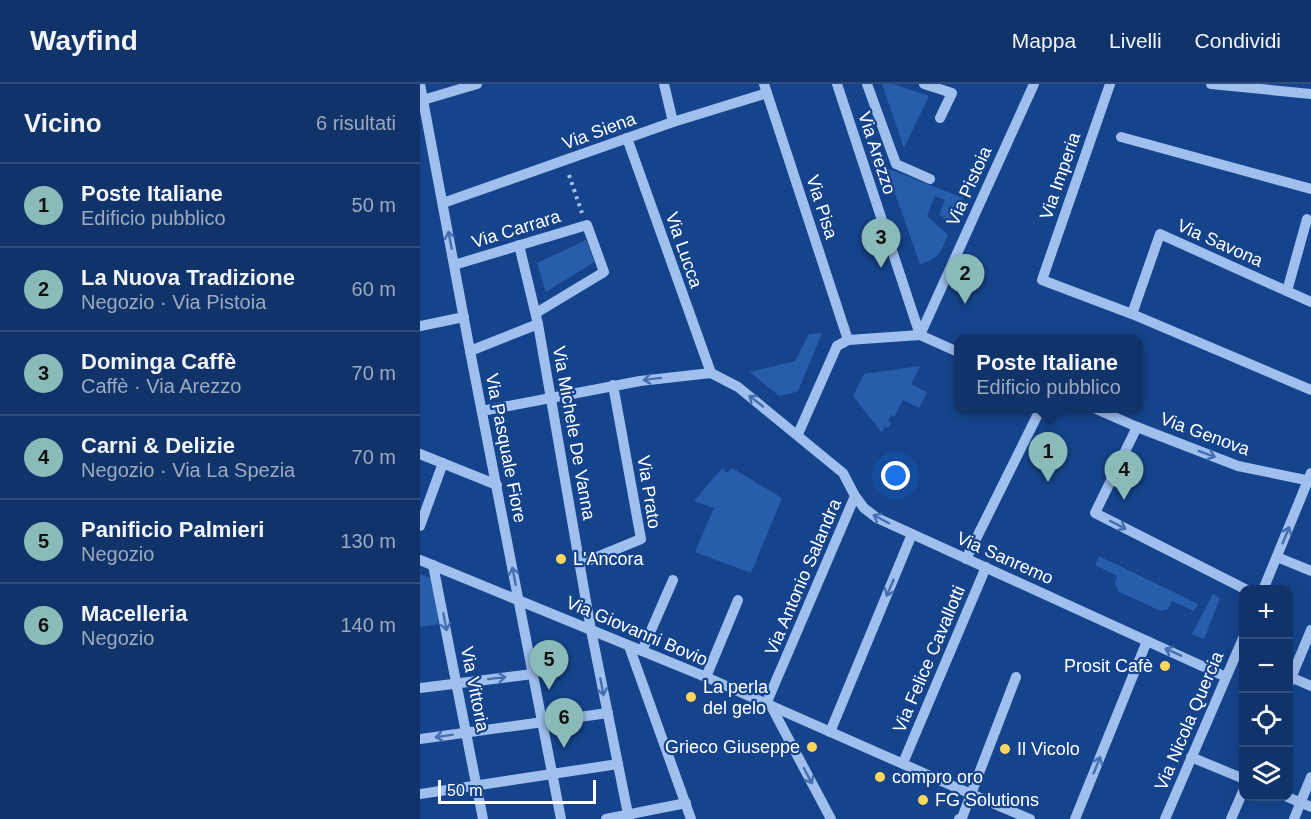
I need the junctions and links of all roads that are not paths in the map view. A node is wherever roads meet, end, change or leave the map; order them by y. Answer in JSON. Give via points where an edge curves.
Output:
{"nodes":[{"id":1,"x":420,"y":84,"type":"edge"},
{"id":2,"x":477,"y":84,"type":"edge"},
{"id":3,"x":664,"y":84,"type":"edge"},
{"id":4,"x":837,"y":84,"type":"edge"},
{"id":5,"x":867,"y":84,"type":"edge"},
{"id":6,"x":924,"y":84,"type":"edge"},
{"id":7,"x":1034,"y":84,"type":"edge"},
{"id":8,"x":1110,"y":84,"type":"edge"},
{"id":9,"x":1217,"y":85,"type":"edge"},
{"id":10,"x":766,"y":88,"type":"edge"},
{"id":11,"x":1311,"y":94,"type":"edge"},
{"id":12,"x":423,"y":100,"type":"junction"},
{"id":13,"x":940,"y":118,"type":"dead end"},
{"id":14,"x":673,"y":122,"type":"junction"},
{"id":15,"x":1121,"y":137,"type":"dead end"},
{"id":16,"x":627,"y":138,"type":"junction"},
{"id":17,"x":930,"y":178,"type":"dead end"},
{"id":18,"x":1311,"y":189,"type":"edge"},
{"id":19,"x":443,"y":203,"type":"junction"},
{"id":20,"x":1307,"y":219,"type":"dead end"},
{"id":21,"x":519,"y":245,"type":"junction"},
{"id":22,"x":454,"y":264,"type":"junction"},
{"id":23,"x":1287,"y":291,"type":"junction"},
{"id":24,"x":1311,"y":302,"type":"edge"},
{"id":25,"x":1132,"y":314,"type":"junction"},
{"id":26,"x":464,"y":317,"type":"junction"},
{"id":27,"x":537,"y":319,"type":"junction"},
{"id":28,"x":420,"y":326,"type":"edge"},
{"id":29,"x":920,"y":335,"type":"junction"},
{"id":30,"x":848,"y":340,"type":"junction"},
{"id":31,"x":954,"y":350,"type":"edge"},
{"id":32,"x":470,"y":351,"type":"junction"},
{"id":33,"x":711,"y":373,"type":"junction"},
{"id":34,"x":614,"y":385,"type":"junction"},
{"id":35,"x":1311,"y":390,"type":"edge"},
{"id":36,"x":551,"y":398,"type":"junction"},
{"id":37,"x":482,"y":411,"type":"junction"},
{"id":38,"x":1039,"y":413,"type":"edge"},
{"id":39,"x":1105,"y":413,"type":"edge"},
{"id":40,"x":1137,"y":427,"type":"junction"},
{"id":41,"x":798,"y":435,"type":"junction"},
{"id":42,"x":420,"y":454,"type":"edge"},
{"id":43,"x":443,"y":464,"type":"junction"},
{"id":44,"x":1310,"y":478,"type":"edge"},
{"id":45,"x":496,"y":485,"type":"junction"},
{"id":46,"x":855,"y":496,"type":"junction"},
{"id":47,"x":420,"y":526,"type":"edge"},
{"id":48,"x":912,"y":534,"type":"junction"},
{"id":49,"x":1277,"y":556,"type":"junction"},
{"id":50,"x":966,"y":559,"type":"junction"},
{"id":51,"x":420,"y":560,"type":"edge"},
{"id":52,"x":580,"y":564,"type":"junction"},
{"id":53,"x":434,"y":565,"type":"junction"},
{"id":54,"x":986,"y":567,"type":"junction"},
{"id":55,"x":1311,"y":571,"type":"edge"},
{"id":56,"x":673,"y":580,"type":"dead end"},
{"id":57,"x":1265,"y":585,"type":"edge"},
{"id":58,"x":1239,"y":586,"type":"edge"},
{"id":59,"x":519,"y":600,"type":"junction"},
{"id":60,"x":738,"y":600,"type":"dead end"},
{"id":61,"x":591,"y":630,"type":"junction"},
{"id":62,"x":1311,"y":630,"type":"edge"},
{"id":63,"x":1147,"y":641,"type":"junction"},
{"id":64,"x":629,"y":646,"type":"junction"},
{"id":65,"x":642,"y":651,"type":"junction"},
{"id":66,"x":1239,"y":656,"type":"edge"},
{"id":67,"x":1293,"y":672,"type":"edge"},
{"id":68,"x":533,"y":674,"type":"junction"},
{"id":69,"x":1226,"y":676,"type":"junction"},
{"id":70,"x":706,"y":677,"type":"junction"},
{"id":71,"x":1016,"y":677,"type":"dead end"},
{"id":72,"x":1293,"y":680,"type":"edge"},
{"id":73,"x":457,"y":684,"type":"junction"},
{"id":74,"x":1311,"y":686,"type":"edge"},
{"id":75,"x":420,"y":688,"type":"edge"},
{"id":76,"x":768,"y":705,"type":"junction"},
{"id":77,"x":608,"y":713,"type":"junction"},
{"id":78,"x":543,"y":722,"type":"junction"},
{"id":79,"x":466,"y":732,"type":"junction"},
{"id":80,"x":830,"y":732,"type":"junction"},
{"id":81,"x":420,"y":740,"type":"edge"},
{"id":82,"x":1191,"y":757,"type":"junction"},
{"id":83,"x":618,"y":764,"type":"junction"},
{"id":84,"x":903,"y":764,"type":"junction"},
{"id":85,"x":552,"y":774,"type":"junction"},
{"id":86,"x":1239,"y":777,"type":"edge"},
{"id":87,"x":1311,"y":777,"type":"edge"},
{"id":88,"x":477,"y":785,"type":"junction"},
{"id":89,"x":420,"y":794,"type":"edge"},
{"id":90,"x":971,"y":794,"type":"junction"},
{"id":91,"x":1293,"y":800,"type":"edge"},
{"id":92,"x":1239,"y":801,"type":"edge"},
{"id":93,"x":686,"y":803,"type":"junction"},
{"id":94,"x":1300,"y":803,"type":"junction"},
{"id":95,"x":1311,"y":807,"type":"edge"},
{"id":96,"x":628,"y":817,"type":"edge"},
{"id":97,"x":483,"y":819,"type":"edge"},
{"id":98,"x":561,"y":819,"type":"edge"},
{"id":99,"x":606,"y":819,"type":"edge"},
{"id":100,"x":691,"y":819,"type":"edge"},
{"id":101,"x":831,"y":819,"type":"edge"},
{"id":102,"x":959,"y":819,"type":"edge"},
{"id":103,"x":1029,"y":819,"type":"edge"},
{"id":104,"x":1075,"y":819,"type":"edge"},
{"id":105,"x":1165,"y":819,"type":"edge"},
{"id":106,"x":1231,"y":819,"type":"edge"},
{"id":107,"x":1294,"y":819,"type":"edge"}],
"edges":[{"from":1,"to":12,"type":"street","name":"Via Pasquale Fiore"},
{"from":2,"to":12,"type":"street"},
{"from":3,"to":14,"type":"street"},
{"from":4,"to":29,"type":"street","name":"Via Arezzo"},
{"from":5,"to":17,"type":"street","via":[[896,164]]},
{"from":6,"to":13,"type":"street","via":[[952,93]]},
{"from":7,"to":29,"type":"street","name":"Via Pistoia"},
{"from":8,"to":25,"type":"street","name":"Via Imperia","via":[[1042,279]]},
{"from":9,"to":11,"type":"street"},
{"from":10,"to":14,"type":"street","name":"Via Siena"},
{"from":10,"to":30,"type":"street","name":"Via Pisa"},
{"from":12,"to":19,"type":"street","name":"Via Pasquale Fiore"},
{"from":14,"to":16,"type":"street","name":"Via Siena"},
{"from":15,"to":18,"type":"street"},
{"from":16,"to":19,"type":"street","name":"Via Siena"},
{"from":16,"to":33,"type":"street","name":"Via Lucca"},
{"from":22,"to":19,"type":"street","name":"Via Pasquale Fiore","one_way":true},
{"from":20,"to":23,"type":"street"},
{"from":21,"to":22,"type":"street","name":"Via Carrara"},
{"from":21,"to":27,"type":"street","name":"Via Michele De Vanna"},
{"from":21,"to":27,"type":"street","name":"Via Carrara","via":[[587,225],[604,272]]},
{"from":22,"to":26,"type":"street","name":"Via Pasquale Fiore"},
{"from":23,"to":24,"type":"street","name":"Via Savona"},
{"from":23,"to":25,"type":"street","name":"Via Savona","via":[[1160,234]]},
{"from":25,"to":35,"type":"street"},
{"from":26,"to":28,"type":"street"},
{"from":26,"to":32,"type":"street","name":"Via Pasquale Fiore"},
{"from":27,"to":32,"type":"street"},
{"from":27,"to":36,"type":"street","name":"Via Michele De Vanna"},
{"from":29,"to":30,"type":"street"},
{"from":29,"to":31,"type":"street"},
{"from":30,"to":41,"type":"street","via":[[837,346]]},
{"from":32,"to":37,"type":"street","name":"Via Pasquale Fiore"},
{"from":33,"to":34,"type":"street","one_way":true},
{"from":41,"to":33,"type":"street","name":"Via Sanremo","one_way":true,"via":[[738,387]]},
{"from":34,"to":36,"type":"street"},
{"from":34,"to":52,"type":"street","name":"Via Prato","via":[[641,538]]},
{"from":36,"to":37,"type":"street"},
{"from":36,"to":52,"type":"street","name":"Via Michele De Vanna"},
{"from":37,"to":45,"type":"street","name":"Via Pasquale Fiore"},
{"from":38,"to":50,"type":"street"},
{"from":39,"to":40,"type":"street","name":"Via Genova"},
{"from":40,"to":44,"type":"street","name":"Via Genova","one_way":true,"via":[[1238,465]]},
{"from":40,"to":58,"type":"street","one_way":true,"via":[[1095,513]]},
{"from":41,"to":46,"type":"street","name":"Via Sanremo","via":[[843,473]]},
{"from":42,"to":43,"type":"street"},
{"from":43,"to":45,"type":"street"},
{"from":43,"to":47,"type":"street"},
{"from":49,"to":44,"type":"street","one_way":true},
{"from":59,"to":45,"type":"street","name":"Via Pasquale Fiore","one_way":true},
{"from":48,"to":46,"type":"street","name":"Via Sanremo","one_way":true,"via":[[877,518]]},
{"from":46,"to":76,"type":"street","name":"Via Antonio Salandra"},
{"from":48,"to":50,"type":"street","name":"Via Sanremo"},
{"from":48,"to":80,"type":"street","one_way":true},
{"from":49,"to":55,"type":"street"},
{"from":49,"to":57,"type":"street"},
{"from":50,"to":54,"type":"street","name":"Via Sanremo"},
{"from":51,"to":53,"type":"street","name":"Via Giovanni Bovio"},
{"from":52,"to":61,"type":"street","name":"Via Michele De Vanna"},
{"from":53,"to":59,"type":"street","name":"Via Giovanni Bovio"},
{"from":53,"to":73,"type":"street","name":"Via Vittoria","one_way":true},
{"from":54,"to":63,"type":"street","name":"Via Sanremo"},
{"from":54,"to":84,"type":"street","name":"Via Felice Cavallotti"},
{"from":56,"to":65,"type":"street"},
{"from":59,"to":61,"type":"street","name":"Via Giovanni Bovio"},
{"from":59,"to":68,"type":"street","name":"Via Pasquale Fiore"},
{"from":60,"to":70,"type":"street"},
{"from":61,"to":64,"type":"street","name":"Via Giovanni Bovio"},
{"from":61,"to":77,"type":"street","name":"Via Michele De Vanna","one_way":true},
{"from":62,"to":67,"type":"street"},
{"from":69,"to":63,"type":"street","name":"Via Sanremo","one_way":true},
{"from":104,"to":63,"type":"street","one_way":true},
{"from":64,"to":65,"type":"street","name":"Via Giovanni Bovio"},
{"from":64,"to":93,"type":"street"},
{"from":65,"to":70,"type":"street","name":"Via Giovanni Bovio"},
{"from":66,"to":69,"type":"street","name":"Via Nicola Quercia"},
{"from":73,"to":68,"type":"street","one_way":true},
{"from":68,"to":78,"type":"street","name":"Via Pasquale Fiore"},
{"from":69,"to":82,"type":"street","name":"Via Nicola Quercia"},
{"from":70,"to":76,"type":"street","name":"Via Giovanni Bovio"},
{"from":71,"to":90,"type":"street"},
{"from":72,"to":74,"type":"street"},
{"from":73,"to":75,"type":"street"},
{"from":73,"to":79,"type":"street","name":"Via Vittoria"},
{"from":76,"to":80,"type":"street","name":"Via Giovanni Bovio"},
{"from":76,"to":101,"type":"street","one_way":true},
{"from":77,"to":78,"type":"street"},
{"from":77,"to":83,"type":"street","name":"Via Michele De Vanna"},
{"from":78,"to":79,"type":"street"},
{"from":78,"to":85,"type":"street","name":"Via Pasquale Fiore"},
{"from":79,"to":81,"type":"street","one_way":true},
{"from":79,"to":88,"type":"street","name":"Via Vittoria"},
{"from":80,"to":84,"type":"street","name":"Via Giovanni Bovio"},
{"from":82,"to":86,"type":"street"},
{"from":82,"to":105,"type":"street","name":"Via Nicola Quercia"},
{"from":83,"to":85,"type":"street"},
{"from":83,"to":96,"type":"street","name":"Via Michele De Vanna"},
{"from":84,"to":90,"type":"street","name":"Via Giovanni Bovio"},
{"from":85,"to":88,"type":"street"},
{"from":85,"to":98,"type":"street","name":"Via Pasquale Fiore"},
{"from":87,"to":94,"type":"street"},
{"from":88,"to":89,"type":"street"},
{"from":88,"to":97,"type":"street","name":"Via Vittoria"},
{"from":90,"to":102,"type":"street"},
{"from":90,"to":103,"type":"street","name":"Via Giovanni Bovio"},
{"from":91,"to":94,"type":"street"},
{"from":92,"to":106,"type":"street"},
{"from":93,"to":96,"type":"street"},
{"from":93,"to":100,"type":"street"},
{"from":94,"to":95,"type":"street"},
{"from":94,"to":107,"type":"street"},
{"from":96,"to":99,"type":"street"}]}
